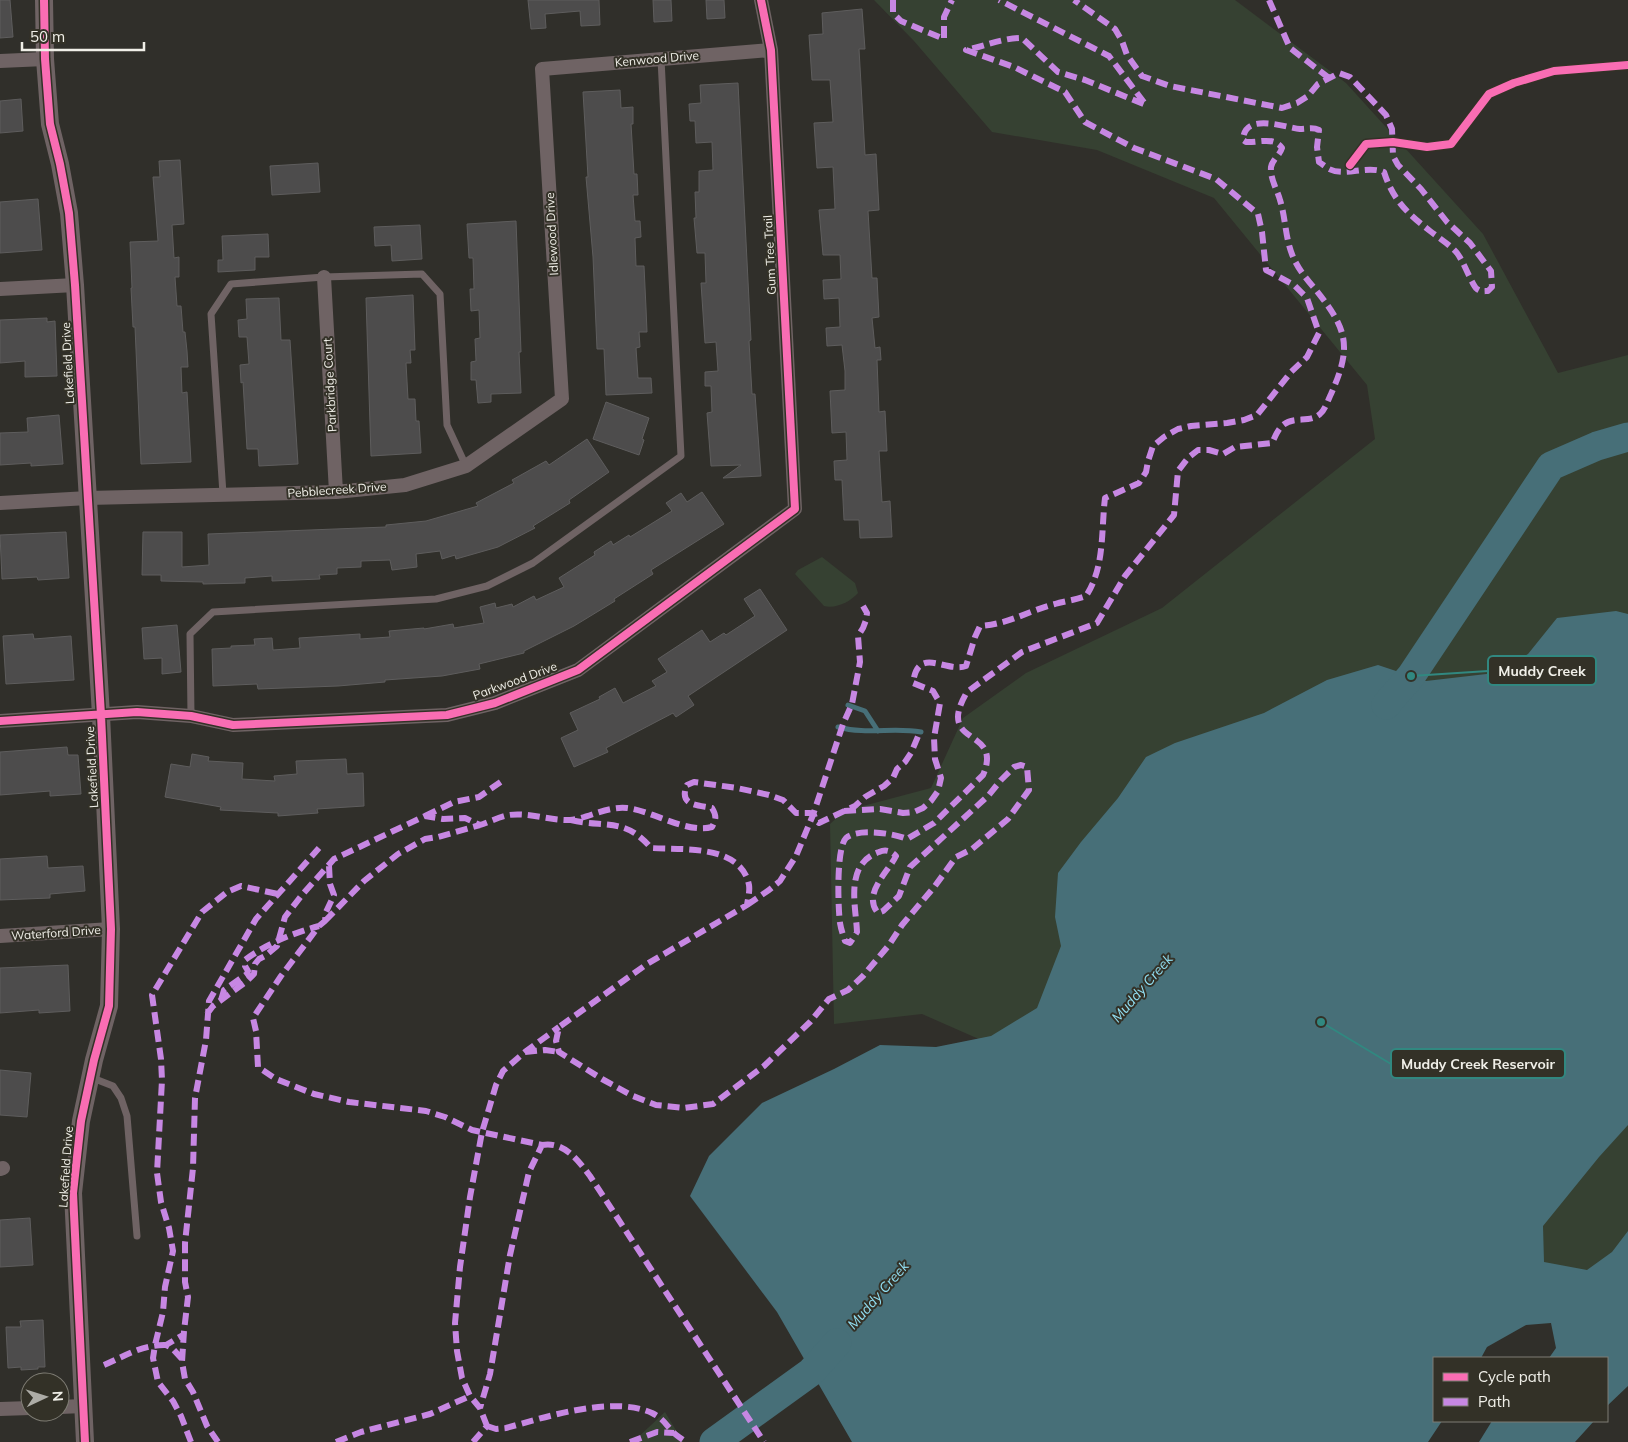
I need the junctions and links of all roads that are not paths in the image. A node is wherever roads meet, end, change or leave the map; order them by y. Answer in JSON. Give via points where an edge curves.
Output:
{"nodes":[{"id":1,"x":44,"y":0,"type":"edge"},
{"id":2,"x":761,"y":0,"type":"edge"},
{"id":3,"x":771,"y":50,"type":"junction"},
{"id":4,"x":45,"y":59,"type":"junction"},
{"id":5,"x":661,"y":59,"type":"junction"},
{"id":6,"x":0,"y":62,"type":"edge"},
{"id":7,"x":542,"y":69,"type":"joint"},
{"id":8,"x":324,"y":277,"type":"junction"},
{"id":9,"x":75,"y":284,"type":"junction"},
{"id":10,"x":0,"y":289,"type":"edge"},
{"id":11,"x":562,"y":399,"type":"joint"},
{"id":12,"x":466,"y":466,"type":"junction"},
{"id":13,"x":336,"y":492,"type":"junction"},
{"id":14,"x":223,"y":494,"type":"junction"},
{"id":15,"x":88,"y":498,"type":"junction"},
{"id":16,"x":0,"y":504,"type":"edge"},
{"id":17,"x":795,"y":509,"type":"joint"},
{"id":18,"x":101,"y":715,"type":"junction"},
{"id":19,"x":191,"y":716,"type":"junction"},
{"id":20,"x":0,"y":721,"type":"edge"},
{"id":21,"x":111,"y":929,"type":"junction"},
{"id":22,"x":0,"y":936,"type":"edge"},
{"id":23,"x":90,"y":1077,"type":"junction"},
{"id":24,"x":137,"y":1236,"type":"dead end"},
{"id":25,"x":83,"y":1406,"type":"junction"},
{"id":26,"x":70,"y":1407,"type":"edge"},
{"id":27,"x":0,"y":1408,"type":"edge"},
{"id":28,"x":20,"y":1408,"type":"edge"},
{"id":29,"x":85,"y":1442,"type":"edge"}],
"edges":[{"from":1,"to":4,"type":"street","name":"Lakefield Drive"},
{"from":2,"to":3,"type":"street","name":"Gum Tree Trail"},
{"from":3,"to":5,"type":"street","name":"Kenwood Drive"},
{"from":3,"to":17,"type":"street","name":"Gum Tree Trail"},
{"from":4,"to":6,"type":"street"},
{"from":4,"to":9,"type":"street","name":"Lakefield Drive","via":[[50,124],[69,213]]},
{"from":5,"to":7,"type":"street","name":"Kenwood Drive"},
{"from":5,"to":19,"type":"lane","via":[[681,456],[533,563],[487,586],[436,599],[213,612],[190,634]]},
{"from":7,"to":11,"type":"street","name":"Idlewood Drive"},
{"from":8,"to":12,"type":"lane","via":[[422,274],[440,294],[447,424]]},
{"from":8,"to":13,"type":"street","name":"Parkbridge Court"},
{"from":8,"to":14,"type":"lane","via":[[231,284],[212,314]]},
{"from":9,"to":10,"type":"street"},
{"from":9,"to":15,"type":"street","name":"Lakefield Drive"},
{"from":11,"to":12,"type":"street","name":"Pebblecreek Drive"},
{"from":12,"to":13,"type":"street","name":"Pebblecreek Drive","via":[[405,485]]},
{"from":13,"to":14,"type":"street","name":"Pebblecreek Drive"},
{"from":14,"to":15,"type":"street","name":"Pebblecreek Drive"},
{"from":15,"to":16,"type":"street","name":"Pebblecreek Drive"},
{"from":15,"to":18,"type":"street","name":"Lakefield Drive"},
{"from":17,"to":19,"type":"street","name":"Parkwood Drive","via":[[578,670],[495,703],[447,715],[233,725]]},
{"from":18,"to":19,"type":"street","name":"Parkwood Drive","via":[[137,712]]},
{"from":18,"to":20,"type":"street","name":"Parkwood Drive"},
{"from":18,"to":21,"type":"street","name":"Lakefield Drive"},
{"from":21,"to":22,"type":"street","name":"Waterford Drive"},
{"from":21,"to":23,"type":"street","name":"Lakefield Drive","via":[[109,1006]]},
{"from":23,"to":24,"type":"lane","via":[[113,1086],[127,1116]]},
{"from":23,"to":25,"type":"street","name":"Lakefield Drive","via":[[81,1121],[73,1193]]},
{"from":25,"to":26,"type":"street"},
{"from":25,"to":29,"type":"street","name":"Lakefield Drive"},
{"from":27,"to":28,"type":"street"}]}
